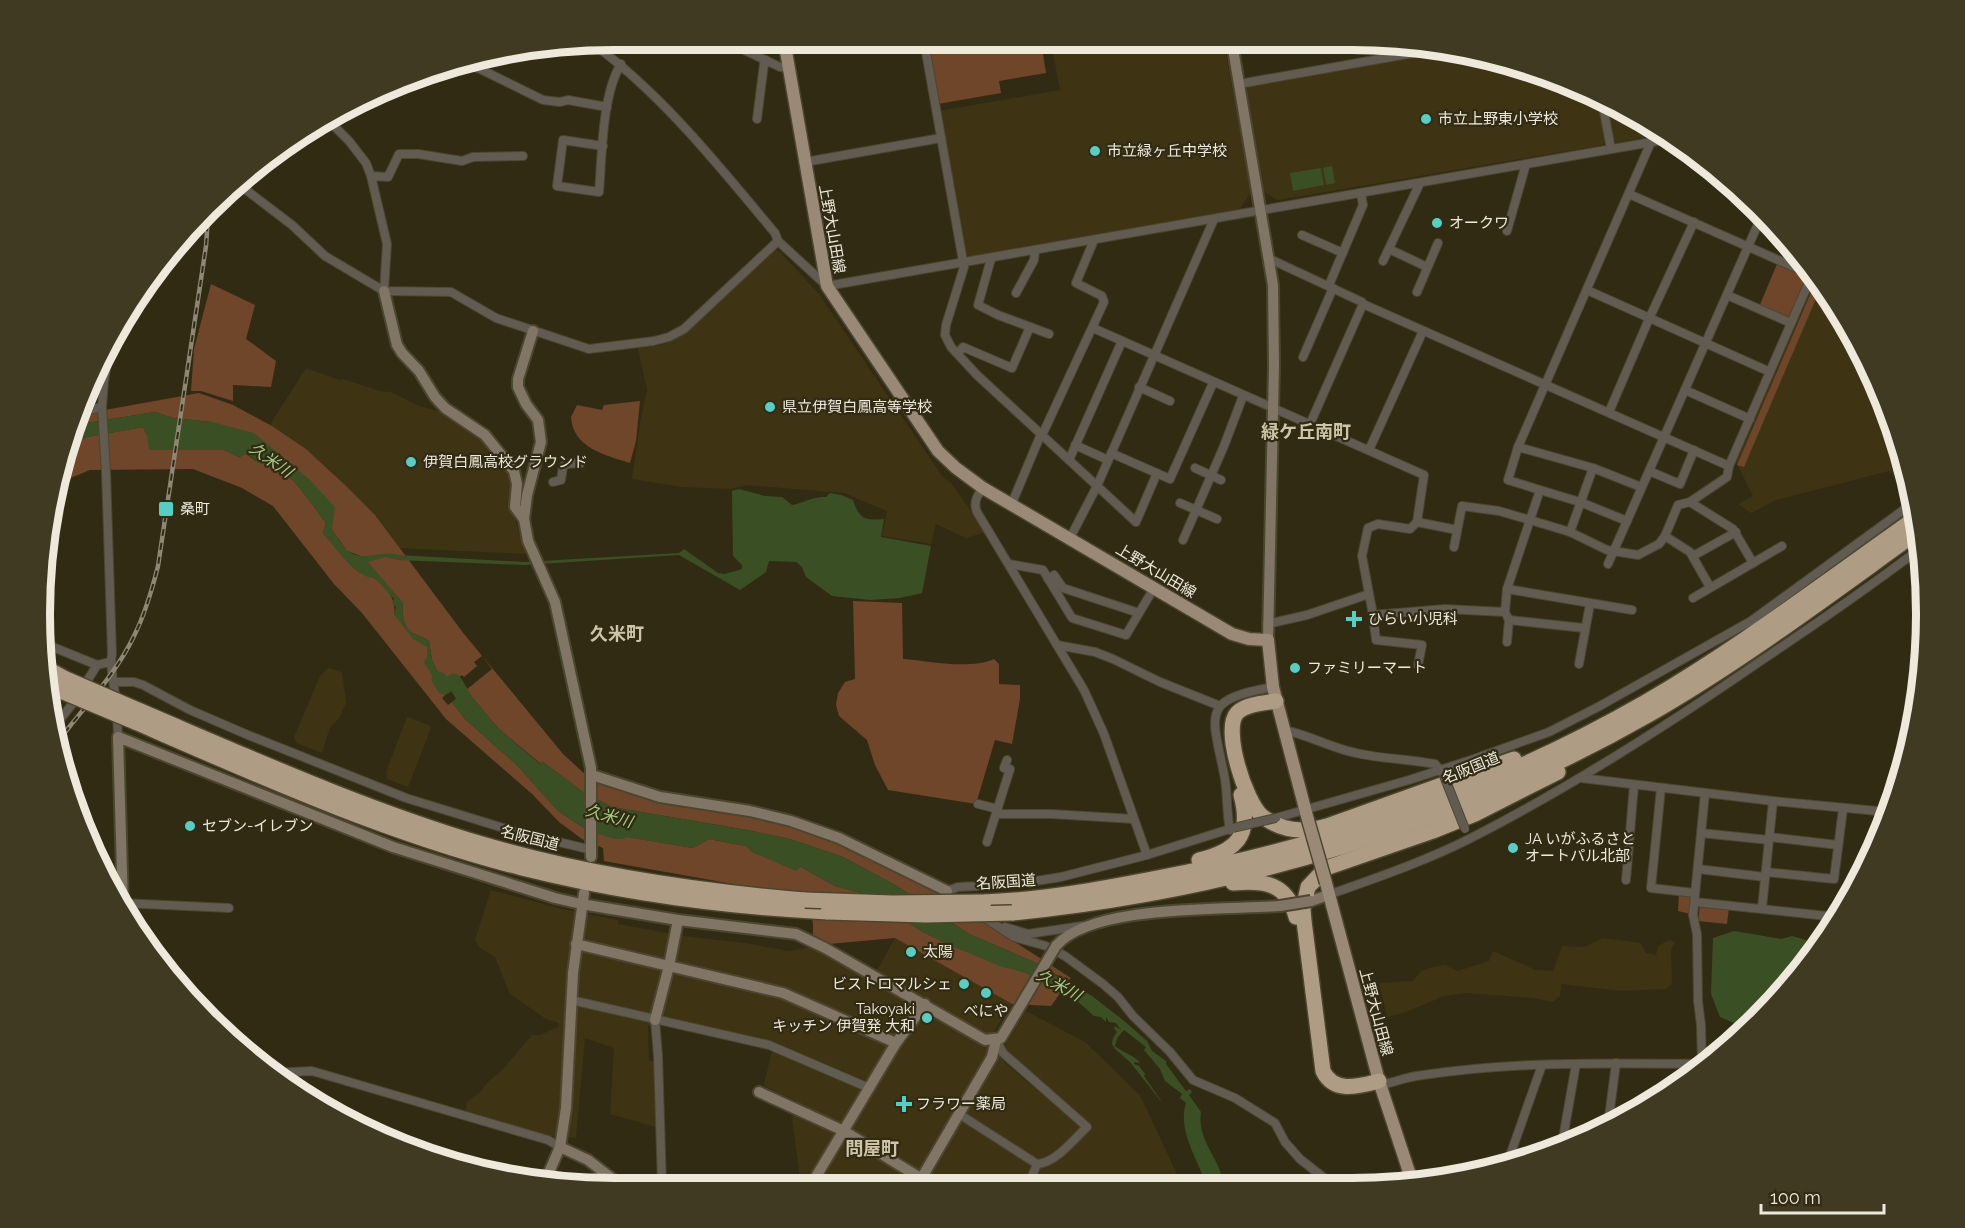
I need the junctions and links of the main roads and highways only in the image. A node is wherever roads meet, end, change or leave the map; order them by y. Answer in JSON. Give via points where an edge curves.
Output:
{"nodes":[{"id":1,"x":786,"y":50,"type":"edge"},
{"id":2,"x":1908,"y":524,"type":"edge"},
{"id":3,"x":1911,"y":537,"type":"edge"},
{"id":4,"x":1725,"y":653,"type":"junction"},
{"id":5,"x":56,"y":686,"type":"edge"},
{"id":6,"x":1275,"y":694,"type":"junction"},
{"id":7,"x":1649,"y":714,"type":"junction"},
{"id":8,"x":136,"y":716,"type":"junction"},
{"id":9,"x":1038,"y":898,"type":"junction"},
{"id":10,"x":1052,"y":909,"type":"junction"},
{"id":11,"x":1380,"y":1083,"type":"junction"},
{"id":12,"x":1410,"y":1175,"type":"edge"}],
"edges":[{"from":1,"to":6,"type":"main road","name":"上野大山田線","via":[[827,286],[938,451],[983,488],[1232,634],[1268,640]]},
{"from":2,"to":4,"type":"highway","name":"名阪国道"},
{"from":3,"to":7,"type":"highway","name":"名阪国道","via":[[1734,662]]},
{"from":4,"to":6,"type":"highway","via":[[1575,734],[1307,831],[1280,826],[1256,809],[1232,739],[1236,714]]},
{"from":4,"to":9,"type":"highway","name":"名阪国道","via":[[1559,749],[1404,814],[1224,865]]},
{"from":5,"to":8,"type":"highway","name":"名阪国道","bridge":true},
{"from":6,"to":9,"type":"highway","via":[[1239,702],[1225,719],[1226,742],[1245,811],[1244,831],[1235,845],[1216,856]]},
{"from":6,"to":11,"type":"main road","name":"上野大山田線","bridge":true},
{"from":7,"to":10,"type":"highway","name":"名阪国道","via":[[1500,788],[1410,825],[1214,880]]},
{"from":7,"to":11,"type":"highway","via":[[1589,754],[1514,796],[1433,831],[1337,863],[1311,882],[1305,896],[1304,921],[1323,1071],[1338,1086]]},
{"from":8,"to":9,"type":"highway","name":"名阪国道","bridge":true,"via":[[345,797],[483,844],[566,866],[648,882],[805,900],[892,903]]},
{"from":8,"to":10,"type":"highway","name":"名阪国道","bridge":true,"via":[[293,789],[376,822],[520,868],[604,886],[678,899],[828,912],[926,915]]},
{"from":10,"to":11,"type":"highway","via":[[1251,882],[1278,889],[1290,900],[1297,922],[1319,1082],[1330,1092],[1343,1095],[1363,1092]]},
{"from":11,"to":12,"type":"main road","name":"上野大山田線"}]}
